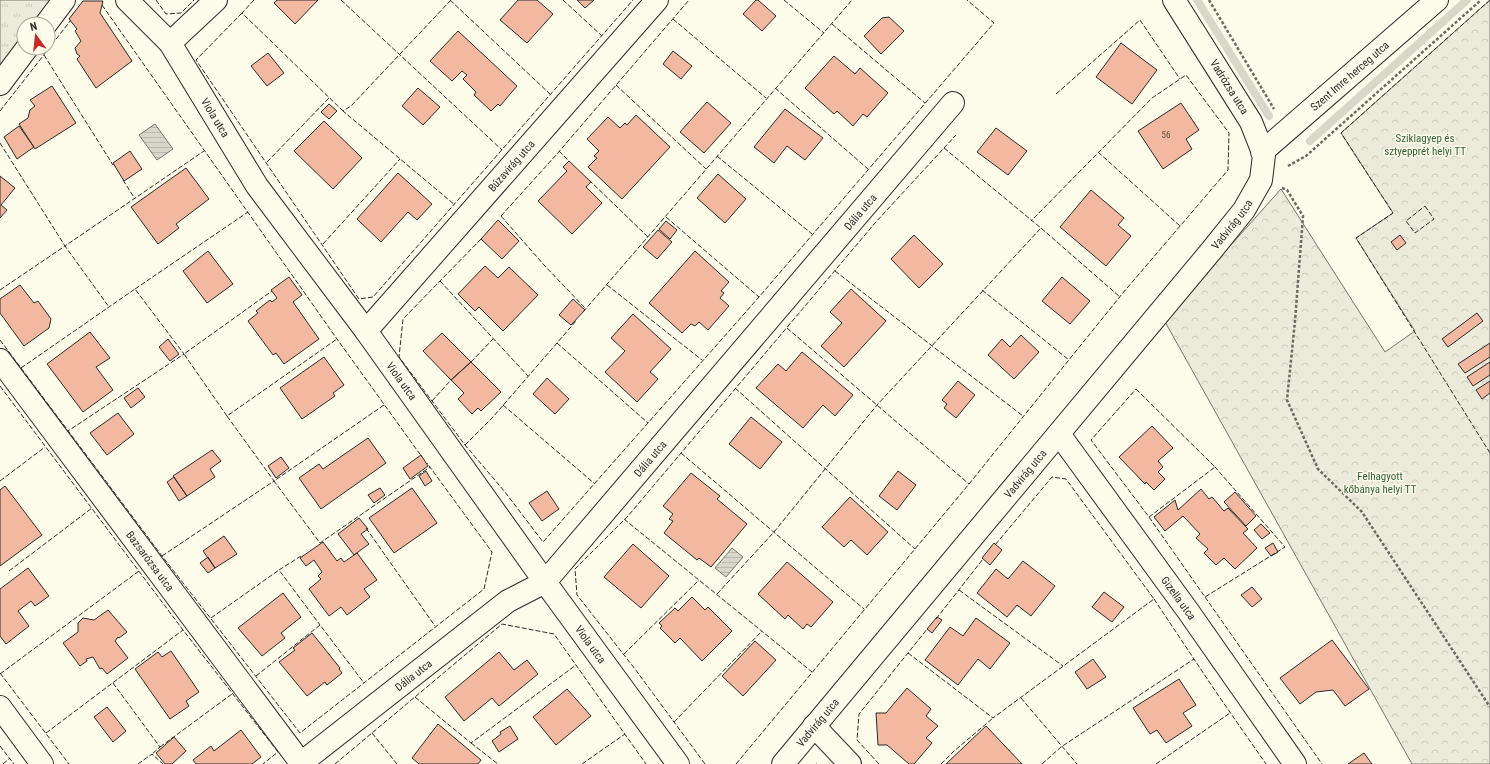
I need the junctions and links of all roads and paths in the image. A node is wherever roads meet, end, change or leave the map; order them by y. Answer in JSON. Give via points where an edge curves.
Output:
{"nodes":[{"id":1,"x":64,"y":0,"type":"edge"},
{"id":2,"x":127,"y":0,"type":"edge"},
{"id":3,"x":216,"y":0,"type":"edge"},
{"id":4,"x":657,"y":0,"type":"edge"},
{"id":5,"x":1174,"y":0,"type":"edge"},
{"id":6,"x":1209,"y":0,"type":"edge"},
{"id":7,"x":1437,"y":0,"type":"edge"},
{"id":8,"x":1481,"y":0,"type":"edge"},
{"id":9,"x":52,"y":16,"type":"edge"},
{"id":10,"x":170,"y":43,"type":"junction"},
{"id":11,"x":21,"y":56,"type":"edge"},
{"id":12,"x":0,"y":84,"type":"edge"},
{"id":13,"x":953,"y":103,"type":"dead end"},
{"id":14,"x":1288,"y":130,"type":"junction"},
{"id":15,"x":1262,"y":152,"type":"junction"},
{"id":16,"x":1261,"y":180,"type":"junction"},
{"id":17,"x":366,"y":331,"type":"junction"},
{"id":18,"x":0,"y":360,"type":"edge"},
{"id":19,"x":1059,"y":434,"type":"junction"},
{"id":20,"x":545,"y":582,"type":"junction"},
{"id":21,"x":0,"y":707,"type":"edge"},
{"id":22,"x":1490,"y":707,"type":"edge"},
{"id":23,"x":814,"y":726,"type":"junction"},
{"id":24,"x":42,"y":764,"type":"edge"},
{"id":25,"x":300,"y":764,"type":"edge"},
{"id":26,"x":678,"y":764,"type":"edge"},
{"id":27,"x":783,"y":764,"type":"edge"},
{"id":28,"x":850,"y":764,"type":"edge"},
{"id":29,"x":1295,"y":764,"type":"edge"}],
"edges":[{"from":1,"to":9,"type":"street"},
{"from":2,"to":10,"type":"street","name":"Viola utca"},
{"from":3,"to":10,"type":"street"},
{"from":4,"to":17,"type":"street","name":"Búzavirág utca"},
{"from":5,"to":15,"type":"street","name":"Vadrózsa utca","via":[[1251,122]]},
{"from":6,"to":14,"type":"path"},
{"from":7,"to":14,"type":"street","name":"Szent Imre herceg utca"},
{"from":8,"to":14,"type":"path","via":[[1306,156]]},
{"from":10,"to":17,"type":"street","name":"Viola utca","via":[[257,186]]},
{"from":11,"to":12,"type":"street"},
{"from":13,"to":20,"type":"street","name":"Dália utca"},
{"from":14,"to":15,"type":"street","name":"Szent Imre herceg utca"},
{"from":15,"to":16,"type":"street","name":"Vadrózsa utca","via":[[1264,155]]},
{"from":16,"to":19,"type":"street","name":"Vadvirág utca","via":[[1244,210]]},
{"from":16,"to":22,"type":"path","via":[[1286,190],[1303,216],[1287,400],[1318,469],[1362,512]]},
{"from":17,"to":20,"type":"street","name":"Viola utca"},
{"from":18,"to":25,"type":"street","name":"Bazsarózsa utca"},
{"from":19,"to":23,"type":"street","name":"Vadvirág utca"},
{"from":19,"to":29,"type":"street","name":"Gizella utca"},
{"from":20,"to":25,"type":"street","name":"Dália utca","via":[[508,601]]},
{"from":20,"to":26,"type":"street","name":"Viola utca"},
{"from":21,"to":24,"type":"street"},
{"from":23,"to":27,"type":"street","name":"Vadvirág utca"},
{"from":23,"to":28,"type":"street"}]}
